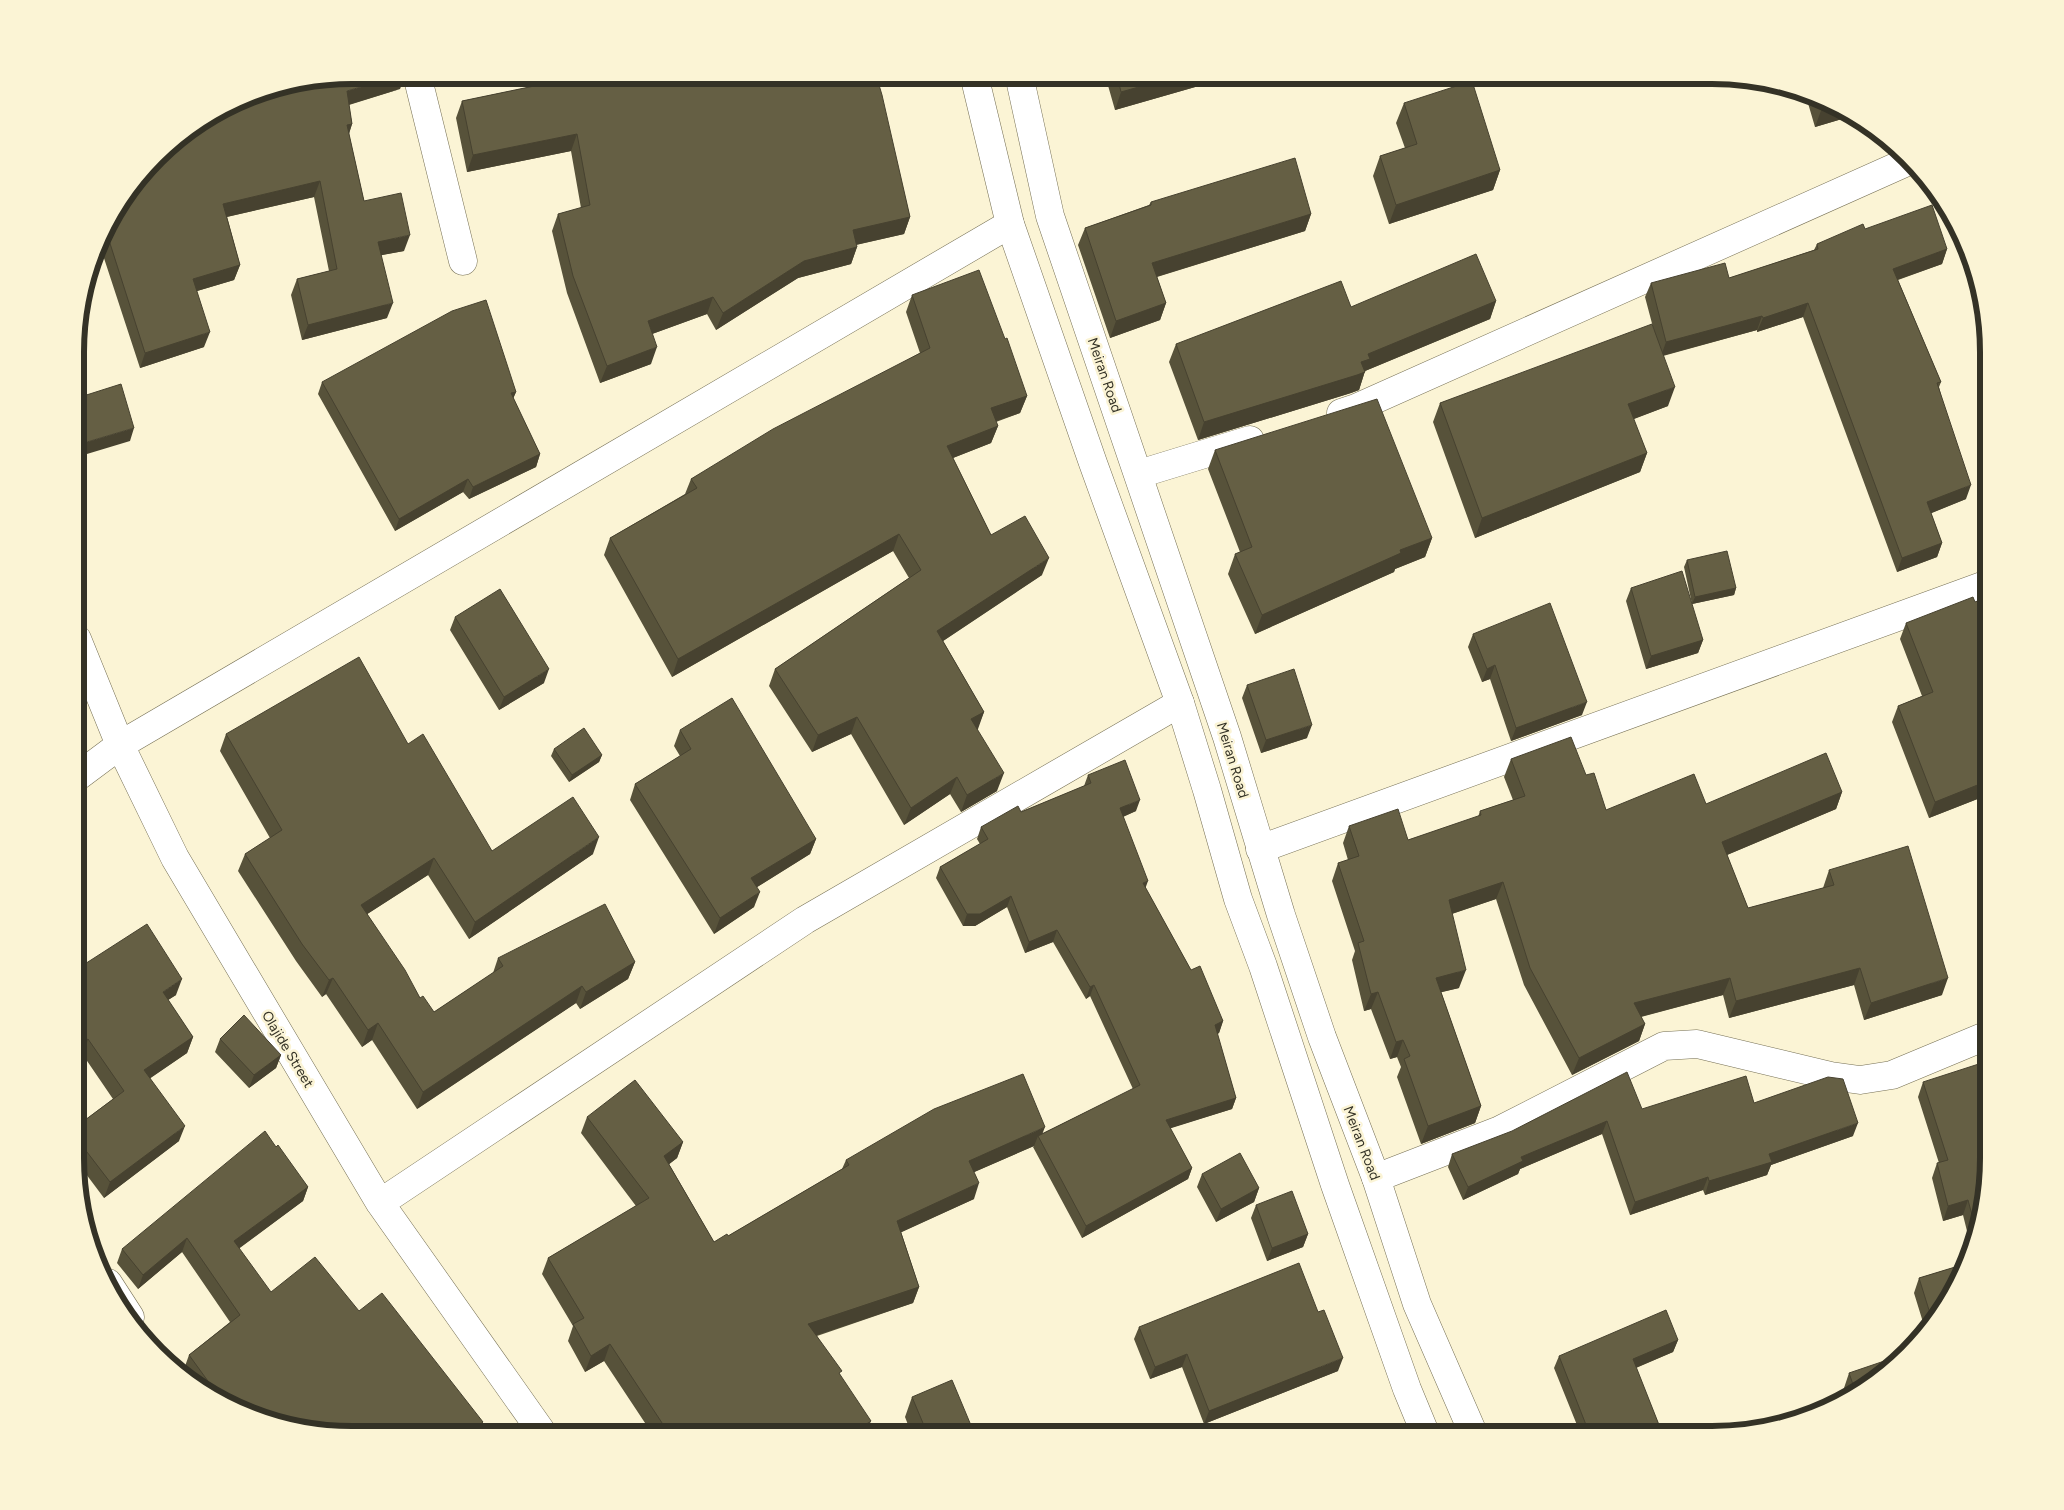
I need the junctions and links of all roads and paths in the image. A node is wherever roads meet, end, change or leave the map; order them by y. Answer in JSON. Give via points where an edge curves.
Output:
{"nodes":[{"id":1,"x":419,"y":84,"type":"edge"},
{"id":2,"x":976,"y":84,"type":"edge"},
{"id":3,"x":1021,"y":84,"type":"edge"},
{"id":4,"x":1903,"y":164,"type":"edge"},
{"id":5,"x":1010,"y":224,"type":"junction"},
{"id":6,"x":463,"y":261,"type":"dead end"},
{"id":7,"x":1318,"y":420,"type":"edge"},
{"id":8,"x":1271,"y":434,"type":"edge"},
{"id":9,"x":1139,"y":474,"type":"junction"},
{"id":10,"x":1980,"y":587,"type":"edge"},
{"id":11,"x":84,"y":655,"type":"edge"},
{"id":12,"x":1180,"y":703,"type":"junction"},
{"id":13,"x":120,"y":745,"type":"junction"},
{"id":14,"x":84,"y":772,"type":"edge"},
{"id":15,"x":1260,"y":849,"type":"junction"},
{"id":16,"x":1980,"y":1037,"type":"edge"},
{"id":17,"x":1376,"y":1178,"type":"junction"},
{"id":18,"x":380,"y":1204,"type":"junction"},
{"id":19,"x":538,"y":1426,"type":"edge"},
{"id":20,"x":1422,"y":1426,"type":"edge"},
{"id":21,"x":1470,"y":1426,"type":"edge"}],
"edges":[{"from":1,"to":6,"type":"street"},
{"from":2,"to":5,"type":"street"},
{"from":3,"to":9,"type":"street","name":"Meiran Road","via":[[1050,216]]},
{"from":4,"to":7,"type":"street","via":[[1356,408]]},
{"from":5,"to":12,"type":"street"},
{"from":5,"to":13,"type":"street"},
{"from":8,"to":9,"type":"street"},
{"from":9,"to":15,"type":"street","name":"Meiran Road","via":[[1227,737]]},
{"from":10,"to":15,"type":"street"},
{"from":11,"to":13,"type":"street","name":"Olajide Street"},
{"from":12,"to":18,"type":"street","via":[[805,920]]},
{"from":12,"to":20,"type":"street","via":[[1238,899],[1264,966],[1406,1389]]},
{"from":13,"to":14,"type":"street"},
{"from":13,"to":18,"type":"street","name":"Olajide Street","via":[[175,858]]},
{"from":15,"to":17,"type":"street","name":"Meiran Road","via":[[1322,1037]]},
{"from":16,"to":17,"type":"street","via":[[1892,1075],[1860,1080],[1697,1044],[1664,1046],[1500,1130]]},
{"from":17,"to":21,"type":"street","name":"Meiran Road","via":[[1418,1304]]},
{"from":18,"to":19,"type":"street","name":"Olajide Street"}]}
